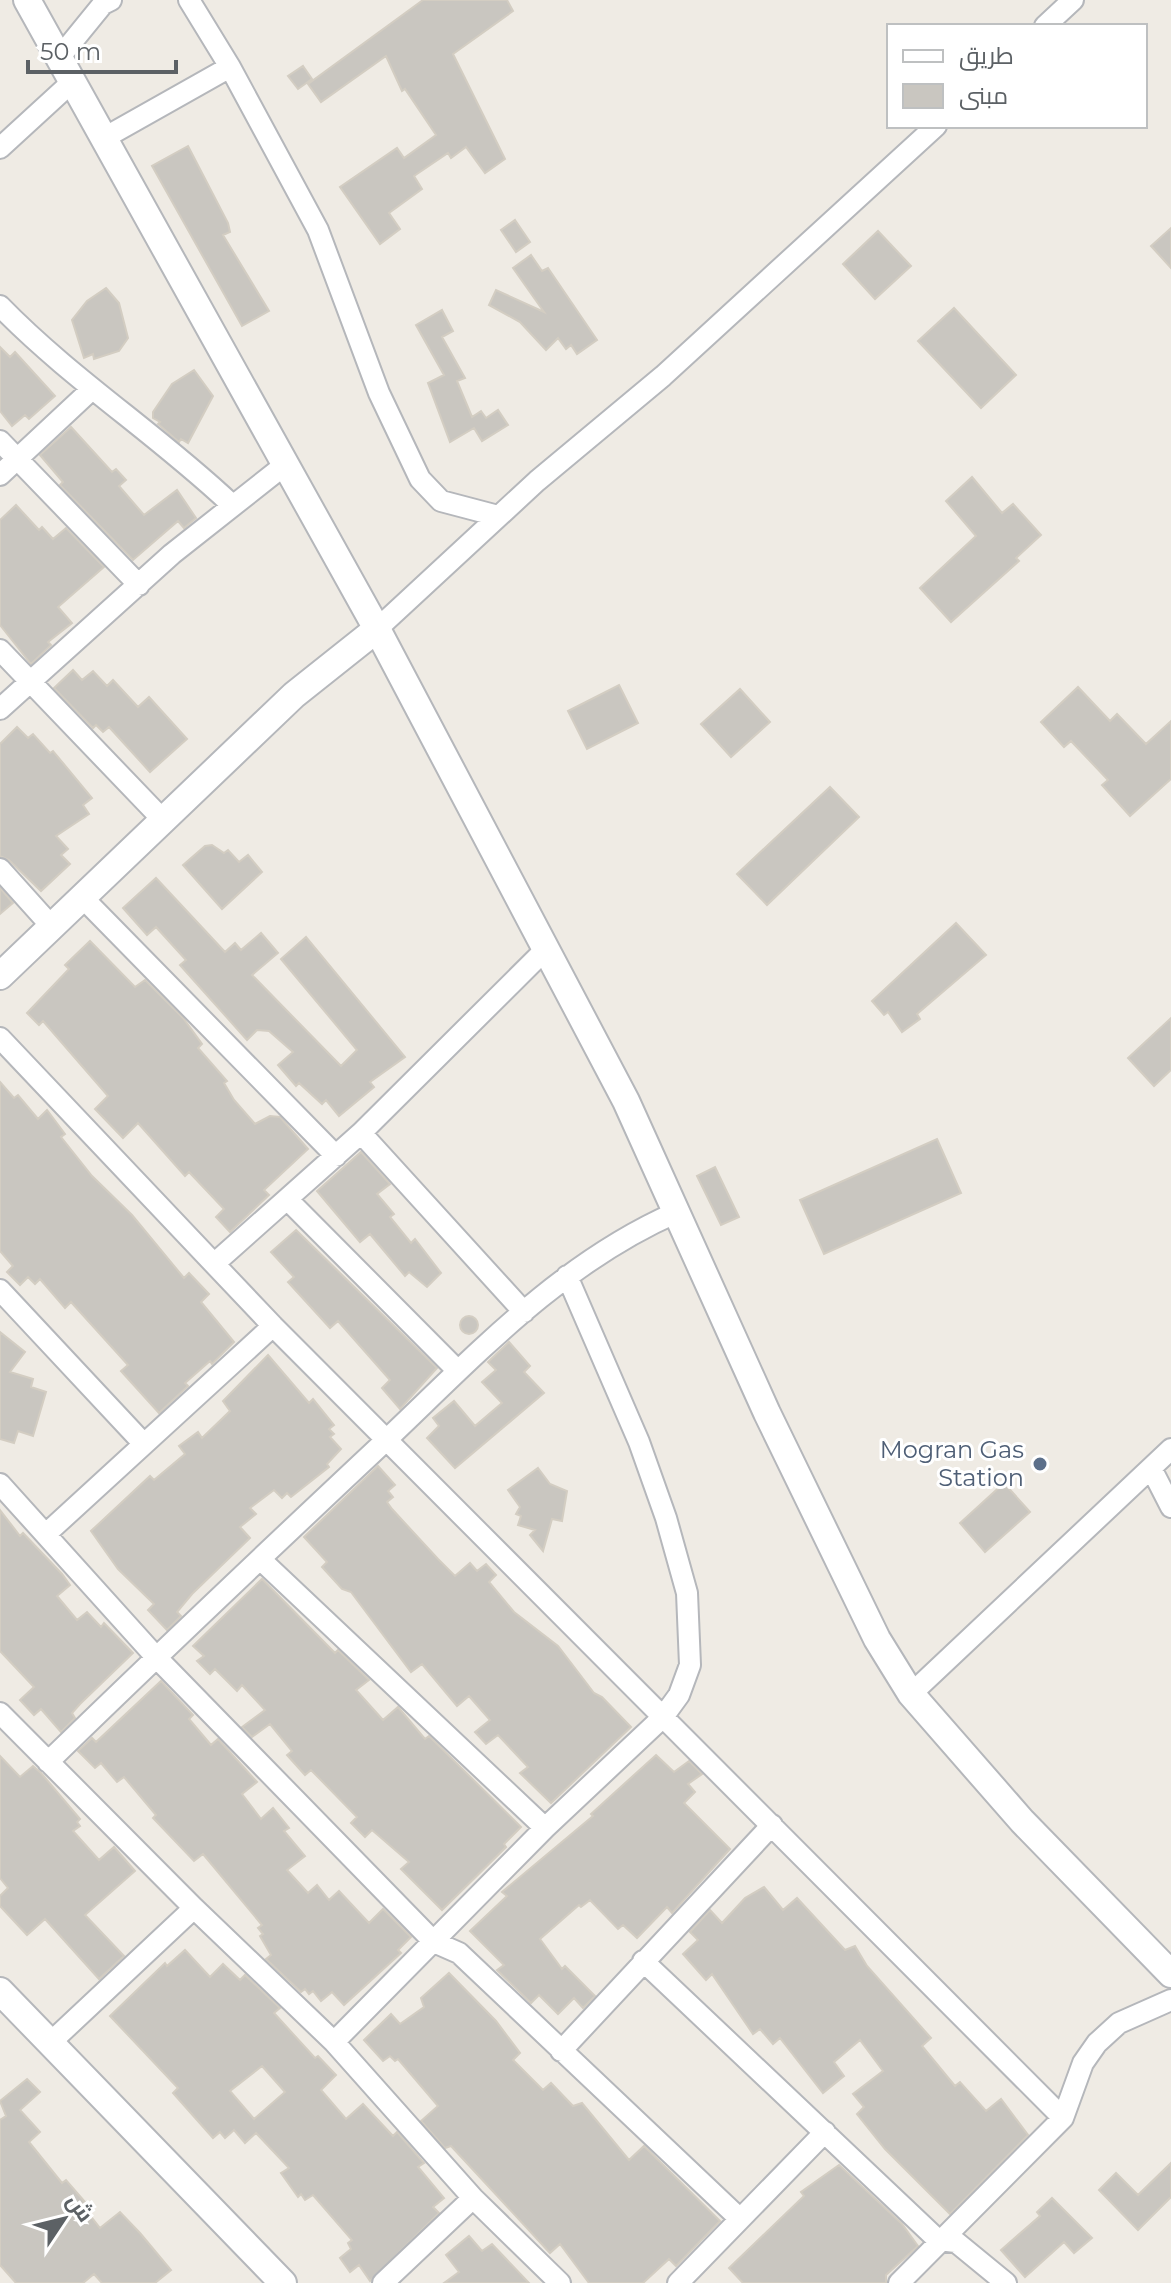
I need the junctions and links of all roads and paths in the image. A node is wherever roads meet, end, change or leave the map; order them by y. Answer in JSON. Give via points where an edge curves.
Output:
{"nodes":[{"id":1,"x":189,"y":0,"type":"edge"},
{"id":2,"x":1073,"y":0,"type":"edge"},
{"id":3,"x":33,"y":1,"type":"edge"},
{"id":4,"x":100,"y":1,"type":"edge"},
{"id":5,"x":1047,"y":24,"type":"edge"},
{"id":6,"x":59,"y":58,"type":"junction"},
{"id":7,"x":230,"y":67,"type":"junction"},
{"id":8,"x":72,"y":82,"type":"junction"},
{"id":9,"x":934,"y":128,"type":"edge"},
{"id":10,"x":104,"y":138,"type":"junction"},
{"id":11,"x":0,"y":148,"type":"edge"},
{"id":12,"x":0,"y":306,"type":"edge"},
{"id":13,"x":91,"y":390,"type":"junction"},
{"id":14,"x":0,"y":441,"type":"edge"},
{"id":15,"x":17,"y":459,"type":"junction"},
{"id":16,"x":286,"y":464,"type":"junction"},
{"id":17,"x":0,"y":475,"type":"edge"},
{"id":18,"x":231,"y":504,"type":"junction"},
{"id":19,"x":498,"y":516,"type":"junction"},
{"id":20,"x":139,"y":585,"type":"junction"},
{"id":21,"x":377,"y":629,"type":"junction"},
{"id":22,"x":0,"y":650,"type":"edge"},
{"id":23,"x":29,"y":680,"type":"junction"},
{"id":24,"x":0,"y":709,"type":"edge"},
{"id":25,"x":164,"y":821,"type":"junction"},
{"id":26,"x":0,"y":869,"type":"edge"},
{"id":27,"x":83,"y":898,"type":"junction"},
{"id":28,"x":53,"y":928,"type":"junction"},
{"id":29,"x":545,"y":950,"type":"junction"},
{"id":30,"x":0,"y":976,"type":"edge"},
{"id":31,"x":0,"y":1038,"type":"edge"},
{"id":32,"x":361,"y":1133,"type":"junction"},
{"id":33,"x":336,"y":1156,"type":"junction"},
{"id":34,"x":287,"y":1199,"type":"junction"},
{"id":35,"x":675,"y":1213,"type":"junction"},
{"id":36,"x":215,"y":1263,"type":"junction"},
{"id":37,"x":567,"y":1276,"type":"junction"},
{"id":38,"x":0,"y":1290,"type":"edge"},
{"id":39,"x":524,"y":1312,"type":"junction"},
{"id":40,"x":273,"y":1326,"type":"junction"},
{"id":41,"x":457,"y":1370,"type":"junction"},
{"id":42,"x":386,"y":1440,"type":"junction"},
{"id":43,"x":143,"y":1443,"type":"junction"},
{"id":44,"x":1171,"y":1449,"type":"edge"},
{"id":45,"x":1151,"y":1468,"type":"junction"},
{"id":46,"x":0,"y":1484,"type":"edge"},
{"id":47,"x":1171,"y":1507,"type":"edge"},
{"id":48,"x":47,"y":1533,"type":"junction"},
{"id":49,"x":260,"y":1559,"type":"junction"},
{"id":50,"x":156,"y":1657,"type":"junction"},
{"id":51,"x":911,"y":1694,"type":"junction"},
{"id":52,"x":0,"y":1713,"type":"edge"},
{"id":53,"x":663,"y":1717,"type":"junction"},
{"id":54,"x":48,"y":1762,"type":"junction"},
{"id":55,"x":772,"y":1825,"type":"junction"},
{"id":56,"x":545,"y":1828,"type":"junction"},
{"id":57,"x":194,"y":1908,"type":"junction"},
{"id":58,"x":434,"y":1942,"type":"junction"},
{"id":59,"x":643,"y":1961,"type":"junction"},
{"id":60,"x":1171,"y":1974,"type":"edge"},
{"id":61,"x":0,"y":1991,"type":"edge"},
{"id":62,"x":1171,"y":2000,"type":"edge"},
{"id":63,"x":334,"y":2042,"type":"junction"},
{"id":64,"x":50,"y":2043,"type":"junction"},
{"id":65,"x":561,"y":2051,"type":"junction"},
{"id":66,"x":1063,"y":2118,"type":"junction"},
{"id":67,"x":825,"y":2132,"type":"junction"},
{"id":68,"x":473,"y":2198,"type":"junction"},
{"id":69,"x":739,"y":2218,"type":"junction"},
{"id":70,"x":938,"y":2240,"type":"junction"},
{"id":71,"x":283,"y":2283,"type":"edge"},
{"id":72,"x":383,"y":2283,"type":"edge"},
{"id":73,"x":560,"y":2283,"type":"edge"},
{"id":74,"x":678,"y":2283,"type":"edge"},
{"id":75,"x":899,"y":2283,"type":"edge"},
{"id":76,"x":1006,"y":2283,"type":"edge"}],
"edges":[{"from":1,"to":7,"type":"street"},
{"from":2,"to":5,"type":"street"},
{"from":3,"to":6,"type":"street"},
{"from":4,"to":6,"type":"street"},
{"from":6,"to":8,"type":"street"},
{"from":7,"to":10,"type":"street"},
{"from":7,"to":19,"type":"street","via":[[318,230],[379,393],[420,479],[441,501]]},
{"from":8,"to":10,"type":"street"},
{"from":8,"to":11,"type":"street"},
{"from":9,"to":19,"type":"street","via":[[663,376]]},
{"from":10,"to":16,"type":"street"},
{"from":12,"to":13,"type":"street"},
{"from":13,"to":15,"type":"street"},
{"from":13,"to":18,"type":"street","via":[[184,460]]},
{"from":14,"to":15,"type":"street"},
{"from":15,"to":17,"type":"street"},
{"from":15,"to":20,"type":"street"},
{"from":16,"to":18,"type":"street"},
{"from":16,"to":21,"type":"street"},
{"from":18,"to":20,"type":"street"},
{"from":19,"to":21,"type":"street"},
{"from":20,"to":23,"type":"street"},
{"from":21,"to":25,"type":"street","via":[[294,695]]},
{"from":21,"to":29,"type":"street"},
{"from":22,"to":23,"type":"street"},
{"from":23,"to":24,"type":"street"},
{"from":23,"to":25,"type":"street"},
{"from":25,"to":27,"type":"street"},
{"from":26,"to":28,"type":"street"},
{"from":27,"to":28,"type":"street"},
{"from":27,"to":33,"type":"street"},
{"from":28,"to":30,"type":"street"},
{"from":29,"to":32,"type":"street"},
{"from":29,"to":35,"type":"street","via":[[626,1101]]},
{"from":31,"to":36,"type":"street"},
{"from":32,"to":33,"type":"street"},
{"from":32,"to":39,"type":"street"},
{"from":33,"to":34,"type":"street"},
{"from":34,"to":36,"type":"street"},
{"from":34,"to":41,"type":"street"},
{"from":35,"to":37,"type":"street","via":[[626,1234]]},
{"from":35,"to":51,"type":"street","via":[[840,1568]]},
{"from":36,"to":40,"type":"street"},
{"from":37,"to":39,"type":"street"},
{"from":37,"to":53,"type":"street","via":[[639,1442],[687,1593],[690,1665],[679,1695]]},
{"from":38,"to":43,"type":"street"},
{"from":39,"to":41,"type":"street"},
{"from":40,"to":42,"type":"street"},
{"from":40,"to":43,"type":"street"},
{"from":41,"to":42,"type":"street"},
{"from":42,"to":49,"type":"street"},
{"from":42,"to":53,"type":"street"},
{"from":43,"to":48,"type":"street"},
{"from":44,"to":45,"type":"street"},
{"from":45,"to":47,"type":"street"},
{"from":45,"to":51,"type":"street"},
{"from":46,"to":48,"type":"street"},
{"from":48,"to":50,"type":"street"},
{"from":49,"to":50,"type":"street"},
{"from":49,"to":56,"type":"street"},
{"from":50,"to":54,"type":"street"},
{"from":50,"to":58,"type":"street"},
{"from":51,"to":60,"type":"street","via":[[1022,1821]]},
{"from":52,"to":54,"type":"street"},
{"from":53,"to":55,"type":"street"},
{"from":53,"to":56,"type":"street"},
{"from":54,"to":57,"type":"street"},
{"from":55,"to":59,"type":"street"},
{"from":55,"to":66,"type":"street"},
{"from":56,"to":58,"type":"street"},
{"from":57,"to":63,"type":"street"},
{"from":57,"to":64,"type":"street"},
{"from":58,"to":63,"type":"street"},
{"from":58,"to":65,"type":"street","via":[[459,1953]]},
{"from":59,"to":65,"type":"street"},
{"from":59,"to":67,"type":"street"},
{"from":61,"to":64,"type":"street"},
{"from":62,"to":66,"type":"street","via":[[1119,2023],[1097,2043],[1083,2063]]},
{"from":63,"to":68,"type":"street"},
{"from":64,"to":71,"type":"street"},
{"from":65,"to":69,"type":"street"},
{"from":66,"to":70,"type":"street"},
{"from":67,"to":69,"type":"street"},
{"from":67,"to":70,"type":"street"},
{"from":68,"to":72,"type":"street"},
{"from":68,"to":73,"type":"street"},
{"from":69,"to":74,"type":"street"},
{"from":70,"to":75,"type":"street"},
{"from":70,"to":76,"type":"street","via":[[956,2242]]}]}
